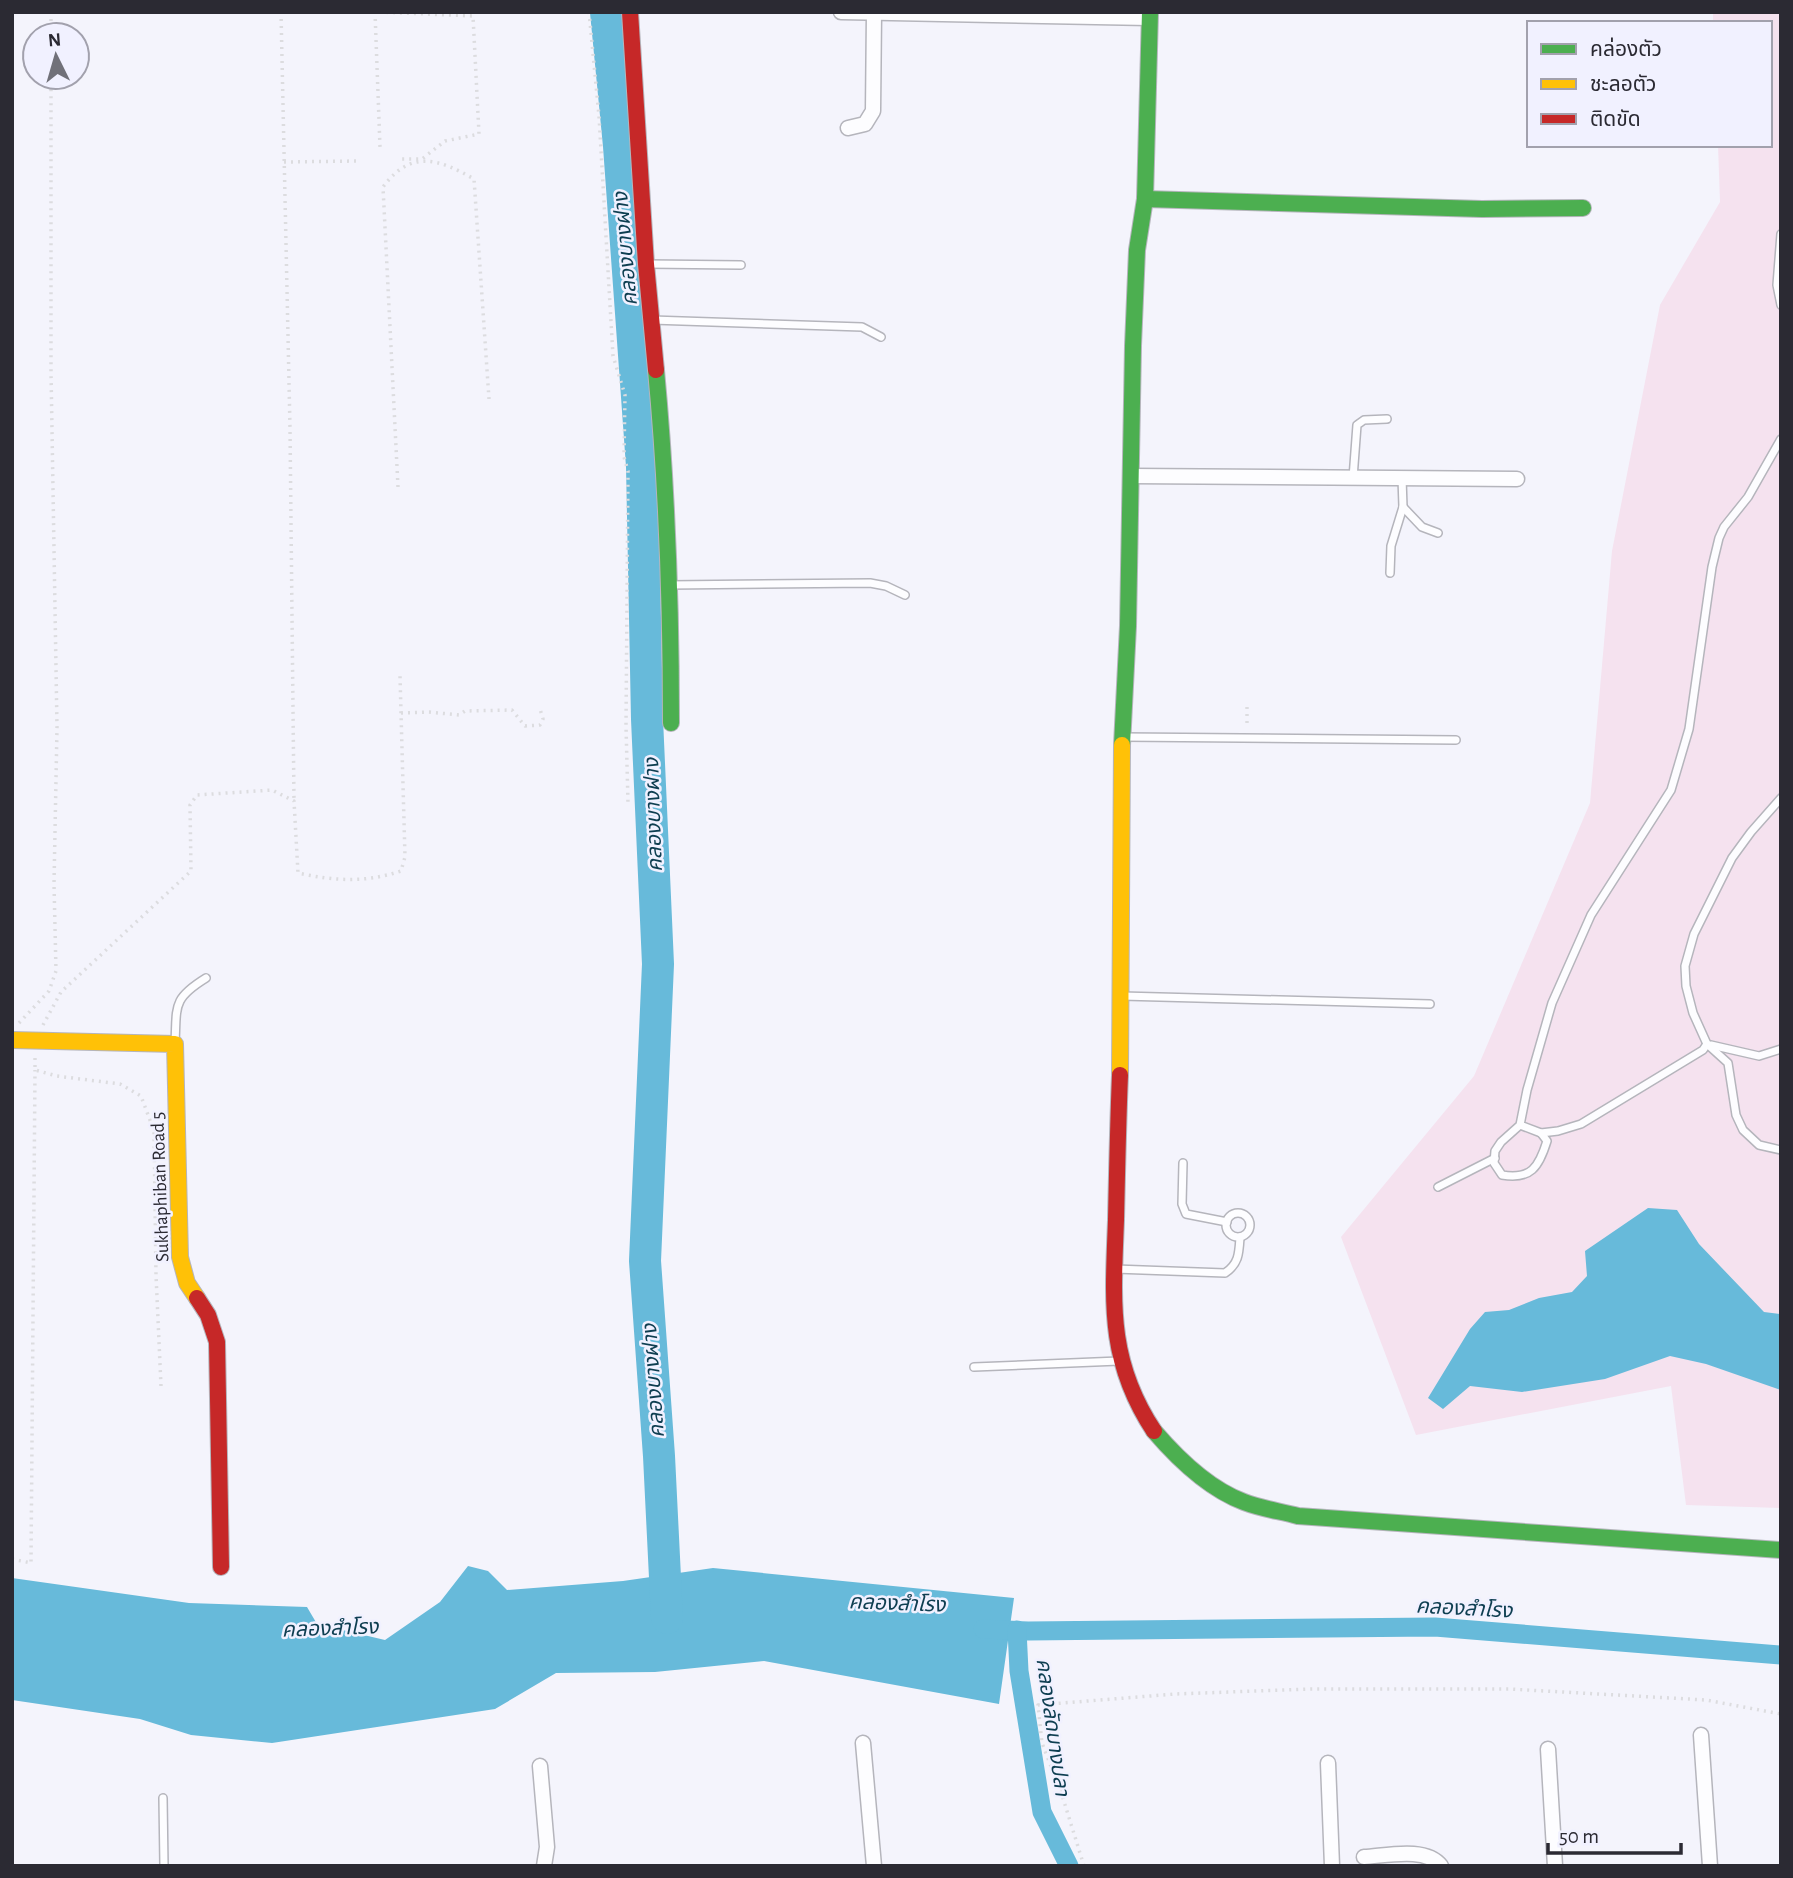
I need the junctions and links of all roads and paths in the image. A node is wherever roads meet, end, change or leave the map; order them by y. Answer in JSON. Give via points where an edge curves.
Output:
{"nodes":[{"id":1,"x":281,"y":12,"type":"edge"},
{"id":2,"x":377,"y":12,"type":"edge"},
{"id":3,"x":589,"y":12,"type":"edge"},
{"id":4,"x":630,"y":12,"type":"edge"},
{"id":5,"x":841,"y":12,"type":"edge"},
{"id":6,"x":874,"y":13,"type":"edge"},
{"id":7,"x":473,"y":14,"type":"edge"},
{"id":8,"x":1149,"y":15,"type":"edge"},
{"id":9,"x":51,"y":91,"type":"edge"},
{"id":10,"x":848,"y":128,"type":"dead end"},
{"id":11,"x":380,"y":147,"type":"dead end"},
{"id":12,"x":398,"y":159,"type":"dead end"},
{"id":13,"x":422,"y":159,"type":"junction"},
{"id":14,"x":357,"y":161,"type":"dead end"},
{"id":15,"x":284,"y":162,"type":"junction"},
{"id":16,"x":1145,"y":199,"type":"junction"},
{"id":17,"x":1583,"y":208,"type":"dead end"},
{"id":18,"x":1781,"y":234,"type":"edge"},
{"id":19,"x":646,"y":264,"type":"junction"},
{"id":20,"x":741,"y":265,"type":"dead end"},
{"id":21,"x":1781,"y":305,"type":"edge"},
{"id":22,"x":651,"y":320,"type":"junction"},
{"id":23,"x":881,"y":337,"type":"dead end"},
{"id":24,"x":489,"y":399,"type":"dead end"},
{"id":25,"x":1387,"y":419,"type":"dead end"},
{"id":26,"x":1781,"y":439,"type":"edge"},
{"id":27,"x":1131,"y":476,"type":"junction"},
{"id":28,"x":1353,"y":478,"type":"junction"},
{"id":29,"x":1401,"y":478,"type":"junction"},
{"id":30,"x":1517,"y":479,"type":"dead end"},
{"id":31,"x":398,"y":487,"type":"dead end"},
{"id":32,"x":1403,"y":508,"type":"junction"},
{"id":33,"x":1438,"y":533,"type":"dead end"},
{"id":34,"x":1390,"y":573,"type":"dead end"},
{"id":35,"x":669,"y":585,"type":"junction"},
{"id":36,"x":905,"y":595,"type":"dead end"},
{"id":37,"x":400,"y":676,"type":"dead end"},
{"id":38,"x":1247,"y":707,"type":"dead end"},
{"id":39,"x":540,"y":709,"type":"dead end"},
{"id":40,"x":401,"y":713,"type":"junction"},
{"id":41,"x":671,"y":723,"type":"dead end"},
{"id":42,"x":1122,"y":737,"type":"junction"},
{"id":43,"x":1248,"y":738,"type":"junction"},
{"id":44,"x":1456,"y":740,"type":"dead end"},
{"id":45,"x":1781,"y":798,"type":"edge"},
{"id":46,"x":294,"y":801,"type":"junction"},
{"id":47,"x":628,"y":803,"type":"dead end"},
{"id":48,"x":206,"y":978,"type":"dead end"},
{"id":49,"x":1122,"y":996,"type":"junction"},
{"id":50,"x":1430,"y":1004,"type":"dead end"},
{"id":51,"x":13,"y":1035,"type":"edge"},
{"id":52,"x":35,"y":1041,"type":"junction"},
{"id":53,"x":175,"y":1044,"type":"junction"},
{"id":54,"x":1707,"y":1044,"type":"junction"},
{"id":55,"x":1781,"y":1049,"type":"edge"},
{"id":56,"x":35,"y":1070,"type":"junction"},
{"id":57,"x":1520,"y":1125,"type":"junction"},
{"id":58,"x":1541,"y":1133,"type":"junction"},
{"id":59,"x":1781,"y":1150,"type":"edge"},
{"id":60,"x":1495,"y":1158,"type":"junction"},
{"id":61,"x":1183,"y":1163,"type":"dead end"},
{"id":62,"x":1438,"y":1187,"type":"dead end"},
{"id":63,"x":1227,"y":1222,"type":"junction"},
{"id":64,"x":1240,"y":1237,"type":"junction"},
{"id":65,"x":1114,"y":1269,"type":"junction"},
{"id":66,"x":1119,"y":1361,"type":"junction"},
{"id":67,"x":974,"y":1367,"type":"dead end"},
{"id":68,"x":161,"y":1386,"type":"dead end"},
{"id":69,"x":1781,"y":1550,"type":"edge"},
{"id":70,"x":12,"y":1559,"type":"edge"},
{"id":71,"x":221,"y":1567,"type":"dead end"},
{"id":72,"x":1781,"y":1714,"type":"edge"},
{"id":73,"x":1702,"y":1735,"type":"dead end"},
{"id":74,"x":863,"y":1743,"type":"dead end"},
{"id":75,"x":1548,"y":1749,"type":"dead end"},
{"id":76,"x":1328,"y":1763,"type":"dead end"},
{"id":77,"x":540,"y":1766,"type":"dead end"},
{"id":78,"x":163,"y":1798,"type":"dead end"},
{"id":79,"x":1364,"y":1857,"type":"dead end"},
{"id":80,"x":164,"y":1866,"type":"edge"},
{"id":81,"x":544,"y":1866,"type":"edge"},
{"id":82,"x":874,"y":1866,"type":"edge"},
{"id":83,"x":1084,"y":1866,"type":"edge"},
{"id":84,"x":1332,"y":1866,"type":"edge"},
{"id":85,"x":1441,"y":1866,"type":"edge"},
{"id":86,"x":1555,"y":1866,"type":"edge"},
{"id":87,"x":1710,"y":1866,"type":"edge"}],
"edges":[{"from":1,"to":15,"type":"path"},
{"from":2,"to":7,"type":"path"},
{"from":2,"to":11,"type":"path"},
{"from":3,"to":47,"type":"path","via":[[613,356],[625,395]]},
{"from":4,"to":19,"type":"street"},
{"from":5,"to":6,"type":"street"},
{"from":6,"to":8,"type":"street"},
{"from":6,"to":10,"type":"street","via":[[873,111],[864,124]]},
{"from":7,"to":13,"type":"path","via":[[479,134],[445,141]]},
{"from":8,"to":16,"type":"street"},
{"from":9,"to":51,"type":"path","via":[[56,971],[49,991]]},
{"from":12,"to":13,"type":"path"},
{"from":13,"to":24,"type":"path","via":[[448,164],[474,179]]},
{"from":13,"to":31,"type":"path","via":[[395,170],[383,187]]},
{"from":14,"to":15,"type":"path"},
{"from":15,"to":46,"type":"path"},
{"from":16,"to":17,"type":"street"},
{"from":16,"to":27,"type":"street","via":[[1137,250]]},
{"from":18,"to":21,"type":"lane","via":[[1777,285]]},
{"from":19,"to":20,"type":"lane"},
{"from":19,"to":22,"type":"street"},
{"from":22,"to":23,"type":"lane","via":[[862,327]]},
{"from":22,"to":35,"type":"street"},
{"from":25,"to":28,"type":"lane","via":[[1364,420],[1357,425]]},
{"from":26,"to":57,"type":"lane","via":[[1719,538],[1689,729],[1671,790],[1591,915],[1552,1003]]},
{"from":27,"to":28,"type":"street"},
{"from":27,"to":42,"type":"street"},
{"from":28,"to":29,"type":"street"},
{"from":29,"to":30,"type":"street"},
{"from":29,"to":32,"type":"lane"},
{"from":32,"to":33,"type":"lane","via":[[1422,527]]},
{"from":32,"to":34,"type":"lane","via":[[1391,545]]},
{"from":35,"to":36,"type":"lane","via":[[870,583]]},
{"from":35,"to":41,"type":"street"},
{"from":37,"to":40,"type":"path"},
{"from":38,"to":43,"type":"path"},
{"from":39,"to":40,"type":"path","via":[[540,725],[525,726],[512,710],[459,715]]},
{"from":40,"to":46,"type":"path","via":[[405,858],[401,871],[335,881],[298,873]]},
{"from":42,"to":43,"type":"lane"},
{"from":42,"to":49,"type":"street"},
{"from":43,"to":44,"type":"lane"},
{"from":45,"to":54,"type":"lane","via":[[1732,858],[1694,934],[1685,966],[1686,986]]},
{"from":46,"to":52,"type":"path","via":[[272,790],[197,795],[190,805],[191,871],[61,992]]},
{"from":48,"to":53,"type":"lane","via":[[180,997]]},
{"from":49,"to":50,"type":"lane"},
{"from":49,"to":65,"type":"street"},
{"from":51,"to":52,"type":"street"},
{"from":52,"to":53,"type":"street"},
{"from":52,"to":56,"type":"path"},
{"from":53,"to":71,"type":"street","name":"Sukhaphiban Road 5","via":[[180,1257],[187,1283],[208,1315],[217,1342]]},
{"from":54,"to":55,"type":"lane","via":[[1759,1056]]},
{"from":54,"to":58,"type":"lane","via":[[1581,1124]]},
{"from":54,"to":59,"type":"lane","via":[[1728,1063],[1736,1115],[1743,1130],[1759,1145]]},
{"from":56,"to":68,"type":"path","via":[[120,1084],[141,1096],[154,1131]]},
{"from":56,"to":70,"type":"path","via":[[31,1563]]},
{"from":57,"to":58,"type":"lane"},
{"from":57,"to":60,"type":"lane","via":[[1501,1142]]},
{"from":58,"to":60,"type":"lane","via":[[1547,1141],[1531,1172],[1517,1177],[1502,1175]]},
{"from":60,"to":62,"type":"lane"},
{"from":61,"to":63,"type":"lane","via":[[1186,1214]]},
{"from":63,"to":64,"type":"lane","via":[[1230,1235]]},
{"from":63,"to":64,"type":"lane","via":[[1233,1214],[1245,1216],[1250,1226]]},
{"from":64,"to":65,"type":"lane","via":[[1238,1258],[1225,1273]]},
{"from":65,"to":66,"type":"street"},
{"from":66,"to":67,"type":"lane"},
{"from":66,"to":69,"type":"street","via":[[1128,1388],[1156,1437],[1190,1470],[1241,1501],[1298,1516]]},
{"from":72,"to":83,"type":"path","via":[[1706,1700],[1509,1689],[1312,1689],[1038,1705],[1042,1743]]},
{"from":73,"to":87,"type":"street"},
{"from":74,"to":82,"type":"street"},
{"from":75,"to":86,"type":"street"},
{"from":76,"to":84,"type":"street"},
{"from":77,"to":81,"type":"street","via":[[547,1847]]},
{"from":78,"to":80,"type":"lane"},
{"from":79,"to":85,"type":"street","via":[[1414,1855],[1431,1857]]}]}
